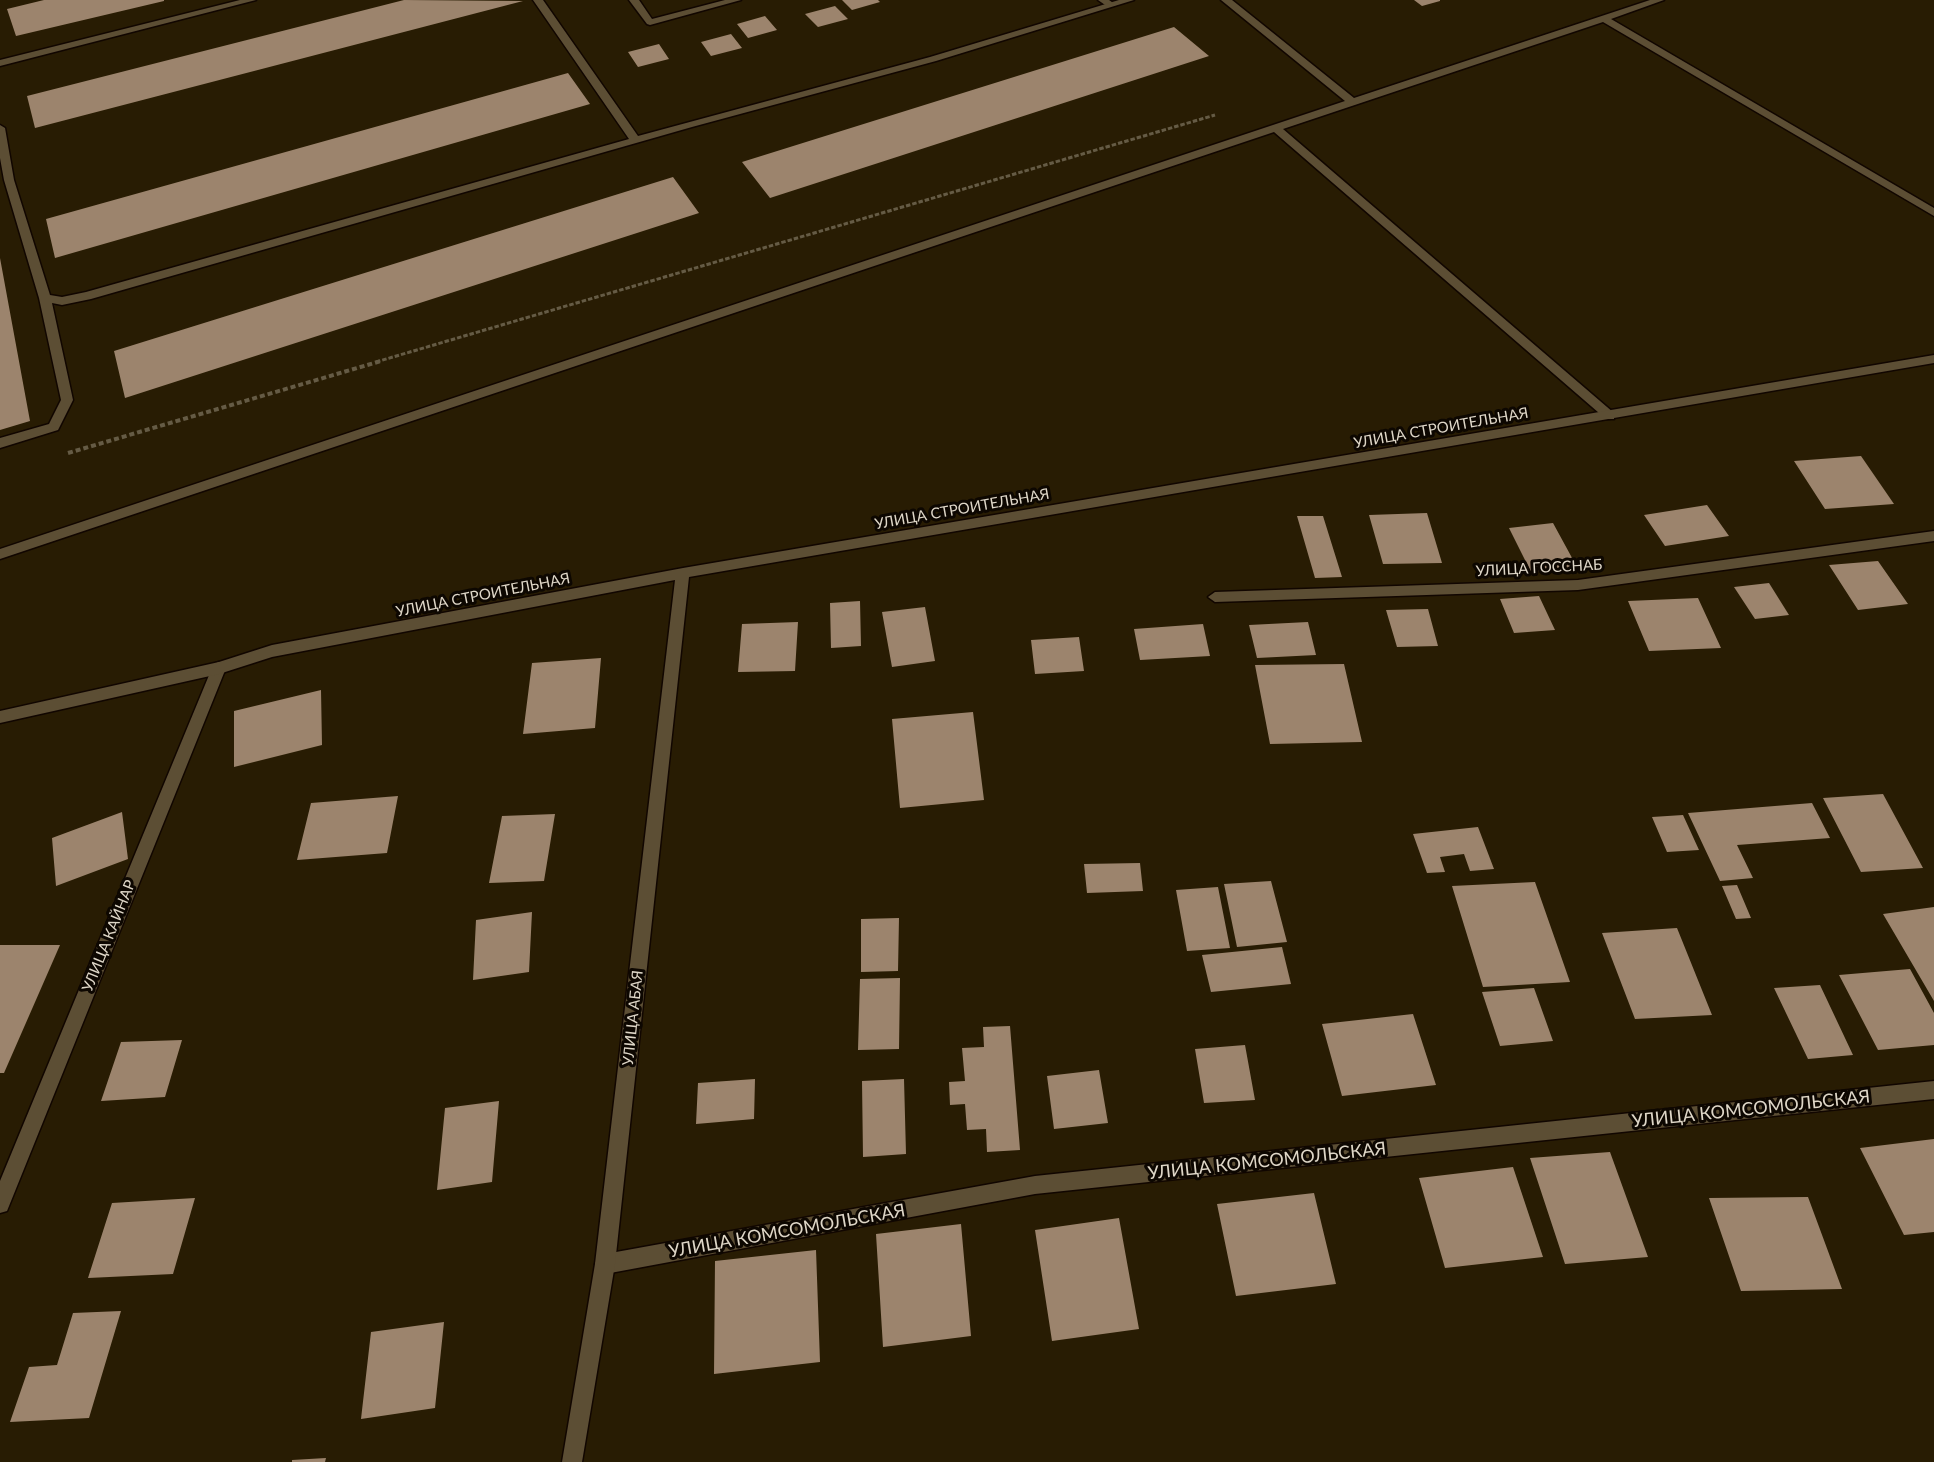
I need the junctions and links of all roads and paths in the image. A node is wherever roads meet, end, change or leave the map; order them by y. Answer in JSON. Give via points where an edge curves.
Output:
{"nodes":[{"id":1,"x":251,"y":0,"type":"edge"},
{"id":2,"x":538,"y":0,"type":"edge"},
{"id":3,"x":634,"y":0,"type":"edge"},
{"id":4,"x":736,"y":0,"type":"edge"},
{"id":5,"x":1129,"y":0,"type":"edge"},
{"id":6,"x":1226,"y":0,"type":"edge"},
{"id":7,"x":1659,"y":0,"type":"edge"},
{"id":8,"x":1107,"y":3,"type":"edge"},
{"id":9,"x":1604,"y":18,"type":"junction"},
{"id":10,"x":0,"y":63,"type":"edge"},
{"id":11,"x":1353,"y":102,"type":"junction"},
{"id":12,"x":1222,"y":113,"type":"dead end"},
{"id":13,"x":0,"y":128,"type":"edge"},
{"id":14,"x":1275,"y":128,"type":"junction"},
{"id":15,"x":636,"y":141,"type":"junction"},
{"id":16,"x":1934,"y":213,"type":"edge"},
{"id":17,"x":45,"y":298,"type":"junction"},
{"id":18,"x":1934,"y":359,"type":"edge"},
{"id":19,"x":1610,"y":416,"type":"junction"},
{"id":20,"x":0,"y":443,"type":"edge"},
{"id":21,"x":57,"y":456,"type":"dead end"},
{"id":22,"x":1934,"y":536,"type":"edge"},
{"id":23,"x":0,"y":554,"type":"edge"},
{"id":24,"x":682,"y":573,"type":"junction"},
{"id":25,"x":1215,"y":597,"type":"dead end"},
{"id":26,"x":219,"y":669,"type":"junction"},
{"id":27,"x":0,"y":717,"type":"edge"},
{"id":28,"x":1934,"y":1090,"type":"edge"},
{"id":29,"x":0,"y":1204,"type":"edge"},
{"id":30,"x":605,"y":1264,"type":"junction"},
{"id":31,"x":572,"y":1462,"type":"edge"}],
"edges":[{"from":1,"to":10,"type":"street"},
{"from":2,"to":15,"type":"street"},
{"from":3,"to":4,"type":"street","via":[[650,21]]},
{"from":5,"to":8,"type":"street"},
{"from":6,"to":11,"type":"street"},
{"from":7,"to":9,"type":"street"},
{"from":8,"to":15,"type":"street","via":[[933,59]]},
{"from":9,"to":11,"type":"street"},
{"from":9,"to":16,"type":"street"},
{"from":11,"to":14,"type":"street"},
{"from":12,"to":21,"type":"path"},
{"from":13,"to":17,"type":"street","via":[[9,180]]},
{"from":14,"to":19,"type":"street"},
{"from":14,"to":23,"type":"street"},
{"from":15,"to":17,"type":"street","via":[[87,296],[62,301]]},
{"from":17,"to":20,"type":"street","via":[[67,400],[54,428]]},
{"from":18,"to":19,"type":"street","name":"УЛИЦА СТРОИТЕЛЬНАЯ"},
{"from":19,"to":24,"type":"street","name":"УЛИЦА СТРОИТЕЛЬНАЯ"},
{"from":22,"to":25,"type":"street","name":"УЛИЦА ГОССНАБ","via":[[1578,585]]},
{"from":24,"to":26,"type":"street","name":"УЛИЦА СТРОИТЕЛЬНАЯ","via":[[272,651]]},
{"from":24,"to":30,"type":"street","name":"УЛИЦА АБАЯ"},
{"from":26,"to":27,"type":"street","name":"УЛИЦА СТРОИТЕЛЬНАЯ"},
{"from":26,"to":29,"type":"street","name":"УЛИЦА КАЙНАР"},
{"from":28,"to":30,"type":"street","name":"УЛИЦА КОМСОМОЛЬСКАЯ","via":[[1035,1185]]},
{"from":30,"to":31,"type":"street","name":"УЛИЦА АБАЯ"}]}
